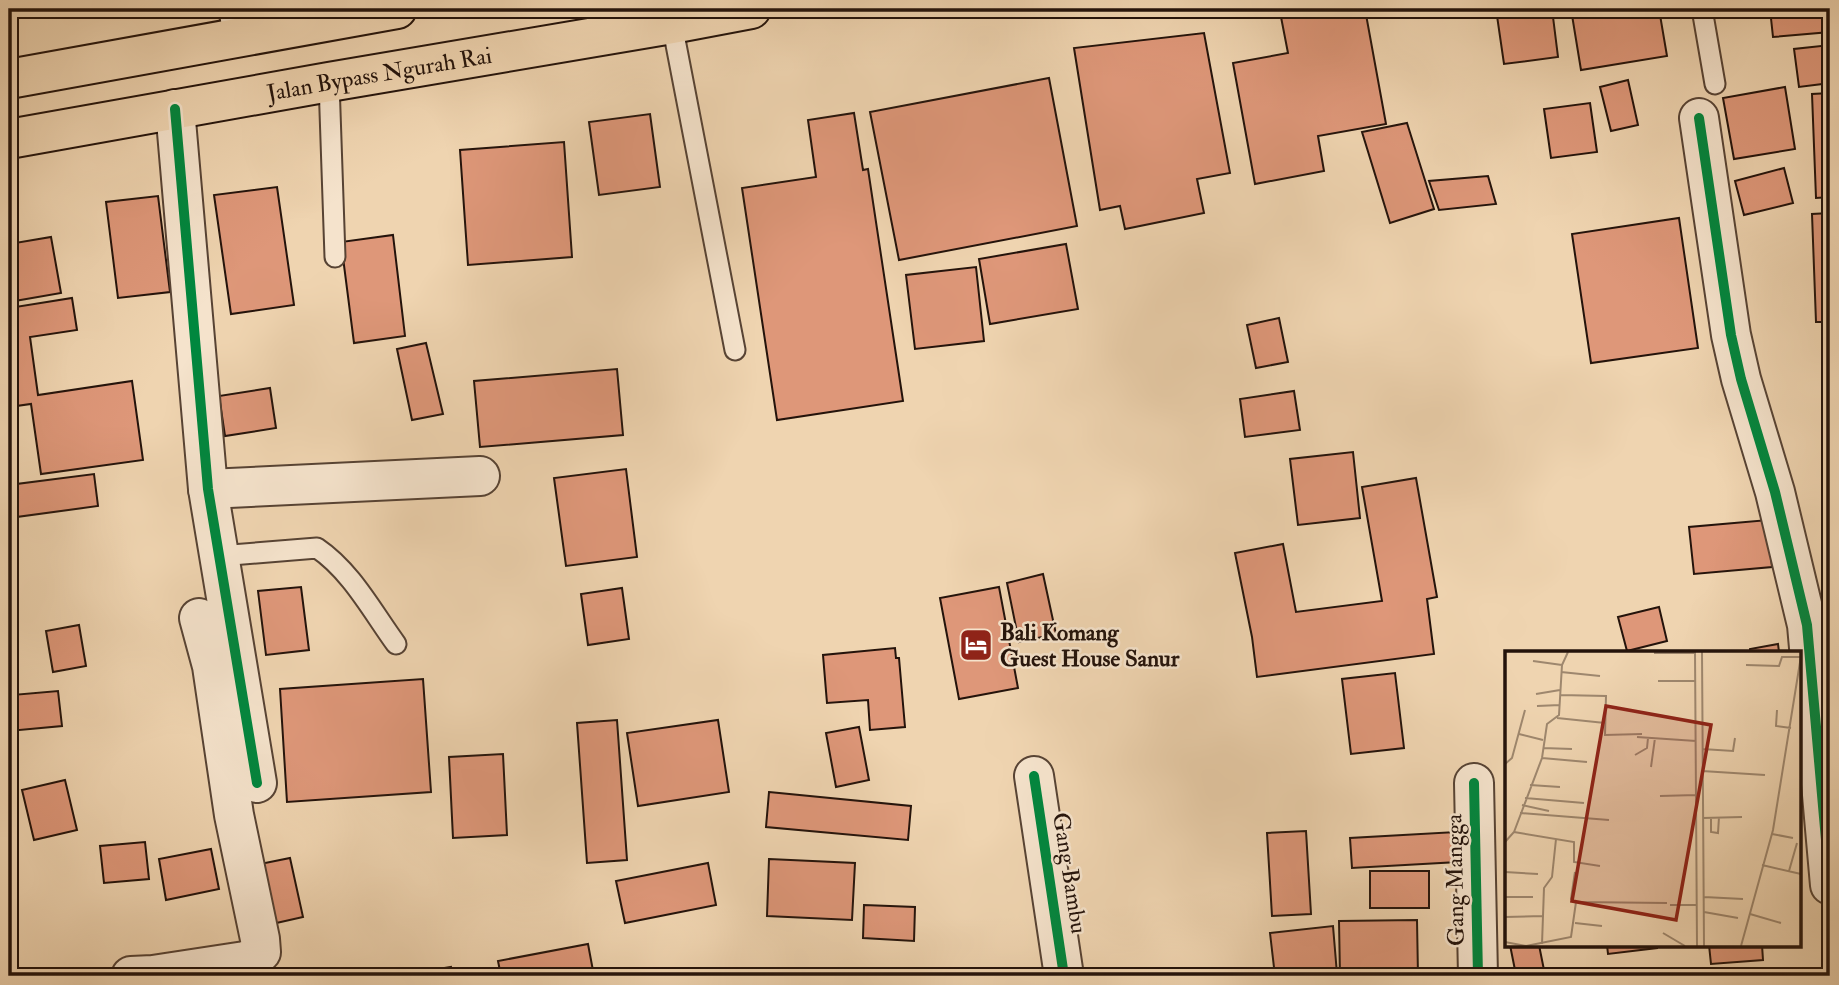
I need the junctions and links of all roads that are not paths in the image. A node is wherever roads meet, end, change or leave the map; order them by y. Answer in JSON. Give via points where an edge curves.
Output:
{"nodes":[{"id":1,"x":397,"y":9,"type":"edge"},
{"id":2,"x":751,"y":9,"type":"edge"},
{"id":3,"x":1702,"y":9,"type":"edge"},
{"id":4,"x":231,"y":23,"type":"edge"},
{"id":5,"x":671,"y":24,"type":"junction"},
{"id":6,"x":9,"y":79,"type":"edge"},
{"id":7,"x":328,"y":82,"type":"junction"},
{"id":8,"x":1715,"y":84,"type":"dead end"},
{"id":9,"x":175,"y":109,"type":"junction"},
{"id":10,"x":1699,"y":118,"type":"dead end"},
{"id":11,"x":9,"y":139,"type":"edge"},
{"id":12,"x":335,"y":257,"type":"dead end"},
{"id":13,"x":735,"y":350,"type":"dead end"},
{"id":14,"x":480,"y":476,"type":"dead end"},
{"id":15,"x":208,"y":489,"type":"junction"},
{"id":16,"x":219,"y":556,"type":"junction"},
{"id":17,"x":199,"y":618,"type":"dead end"},
{"id":18,"x":396,"y":644,"type":"dead end"},
{"id":19,"x":1034,"y":776,"type":"dead end"},
{"id":20,"x":257,"y":782,"type":"dead end"},
{"id":21,"x":1474,"y":783,"type":"dead end"},
{"id":22,"x":1830,"y":885,"type":"edge"},
{"id":23,"x":146,"y":976,"type":"edge"},
{"id":24,"x":1064,"y":976,"type":"edge"},
{"id":25,"x":1478,"y":976,"type":"edge"}],
"edges":[{"from":1,"to":4,"type":"highway"},
{"from":2,"to":5,"type":"highway","name":"Jalan Bypass Ngurah Rai"},
{"from":3,"to":8,"type":"lane"},
{"from":4,"to":6,"type":"highway"},
{"from":5,"to":7,"type":"highway","name":"Jalan Bypass Ngurah Rai"},
{"from":5,"to":13,"type":"lane"},
{"from":7,"to":9,"type":"highway","name":"Jalan Bypass Ngurah Rai"},
{"from":7,"to":12,"type":"lane"},
{"from":9,"to":11,"type":"highway","name":"Jalan Bypass Ngurah Rai"},
{"from":9,"to":15,"type":"street"},
{"from":10,"to":22,"type":"street","via":[[1731,335],[1807,625]]},
{"from":14,"to":15,"type":"street"},
{"from":15,"to":16,"type":"street"},
{"from":16,"to":18,"type":"lane","via":[[317,548],[345,572]]},
{"from":16,"to":20,"type":"street"},
{"from":17,"to":23,"type":"street","via":[[212,666],[261,952],[245,961]]},
{"from":19,"to":24,"type":"street","name":"Gang Bambu"},
{"from":21,"to":25,"type":"street","name":"Gang Mangga"}]}
